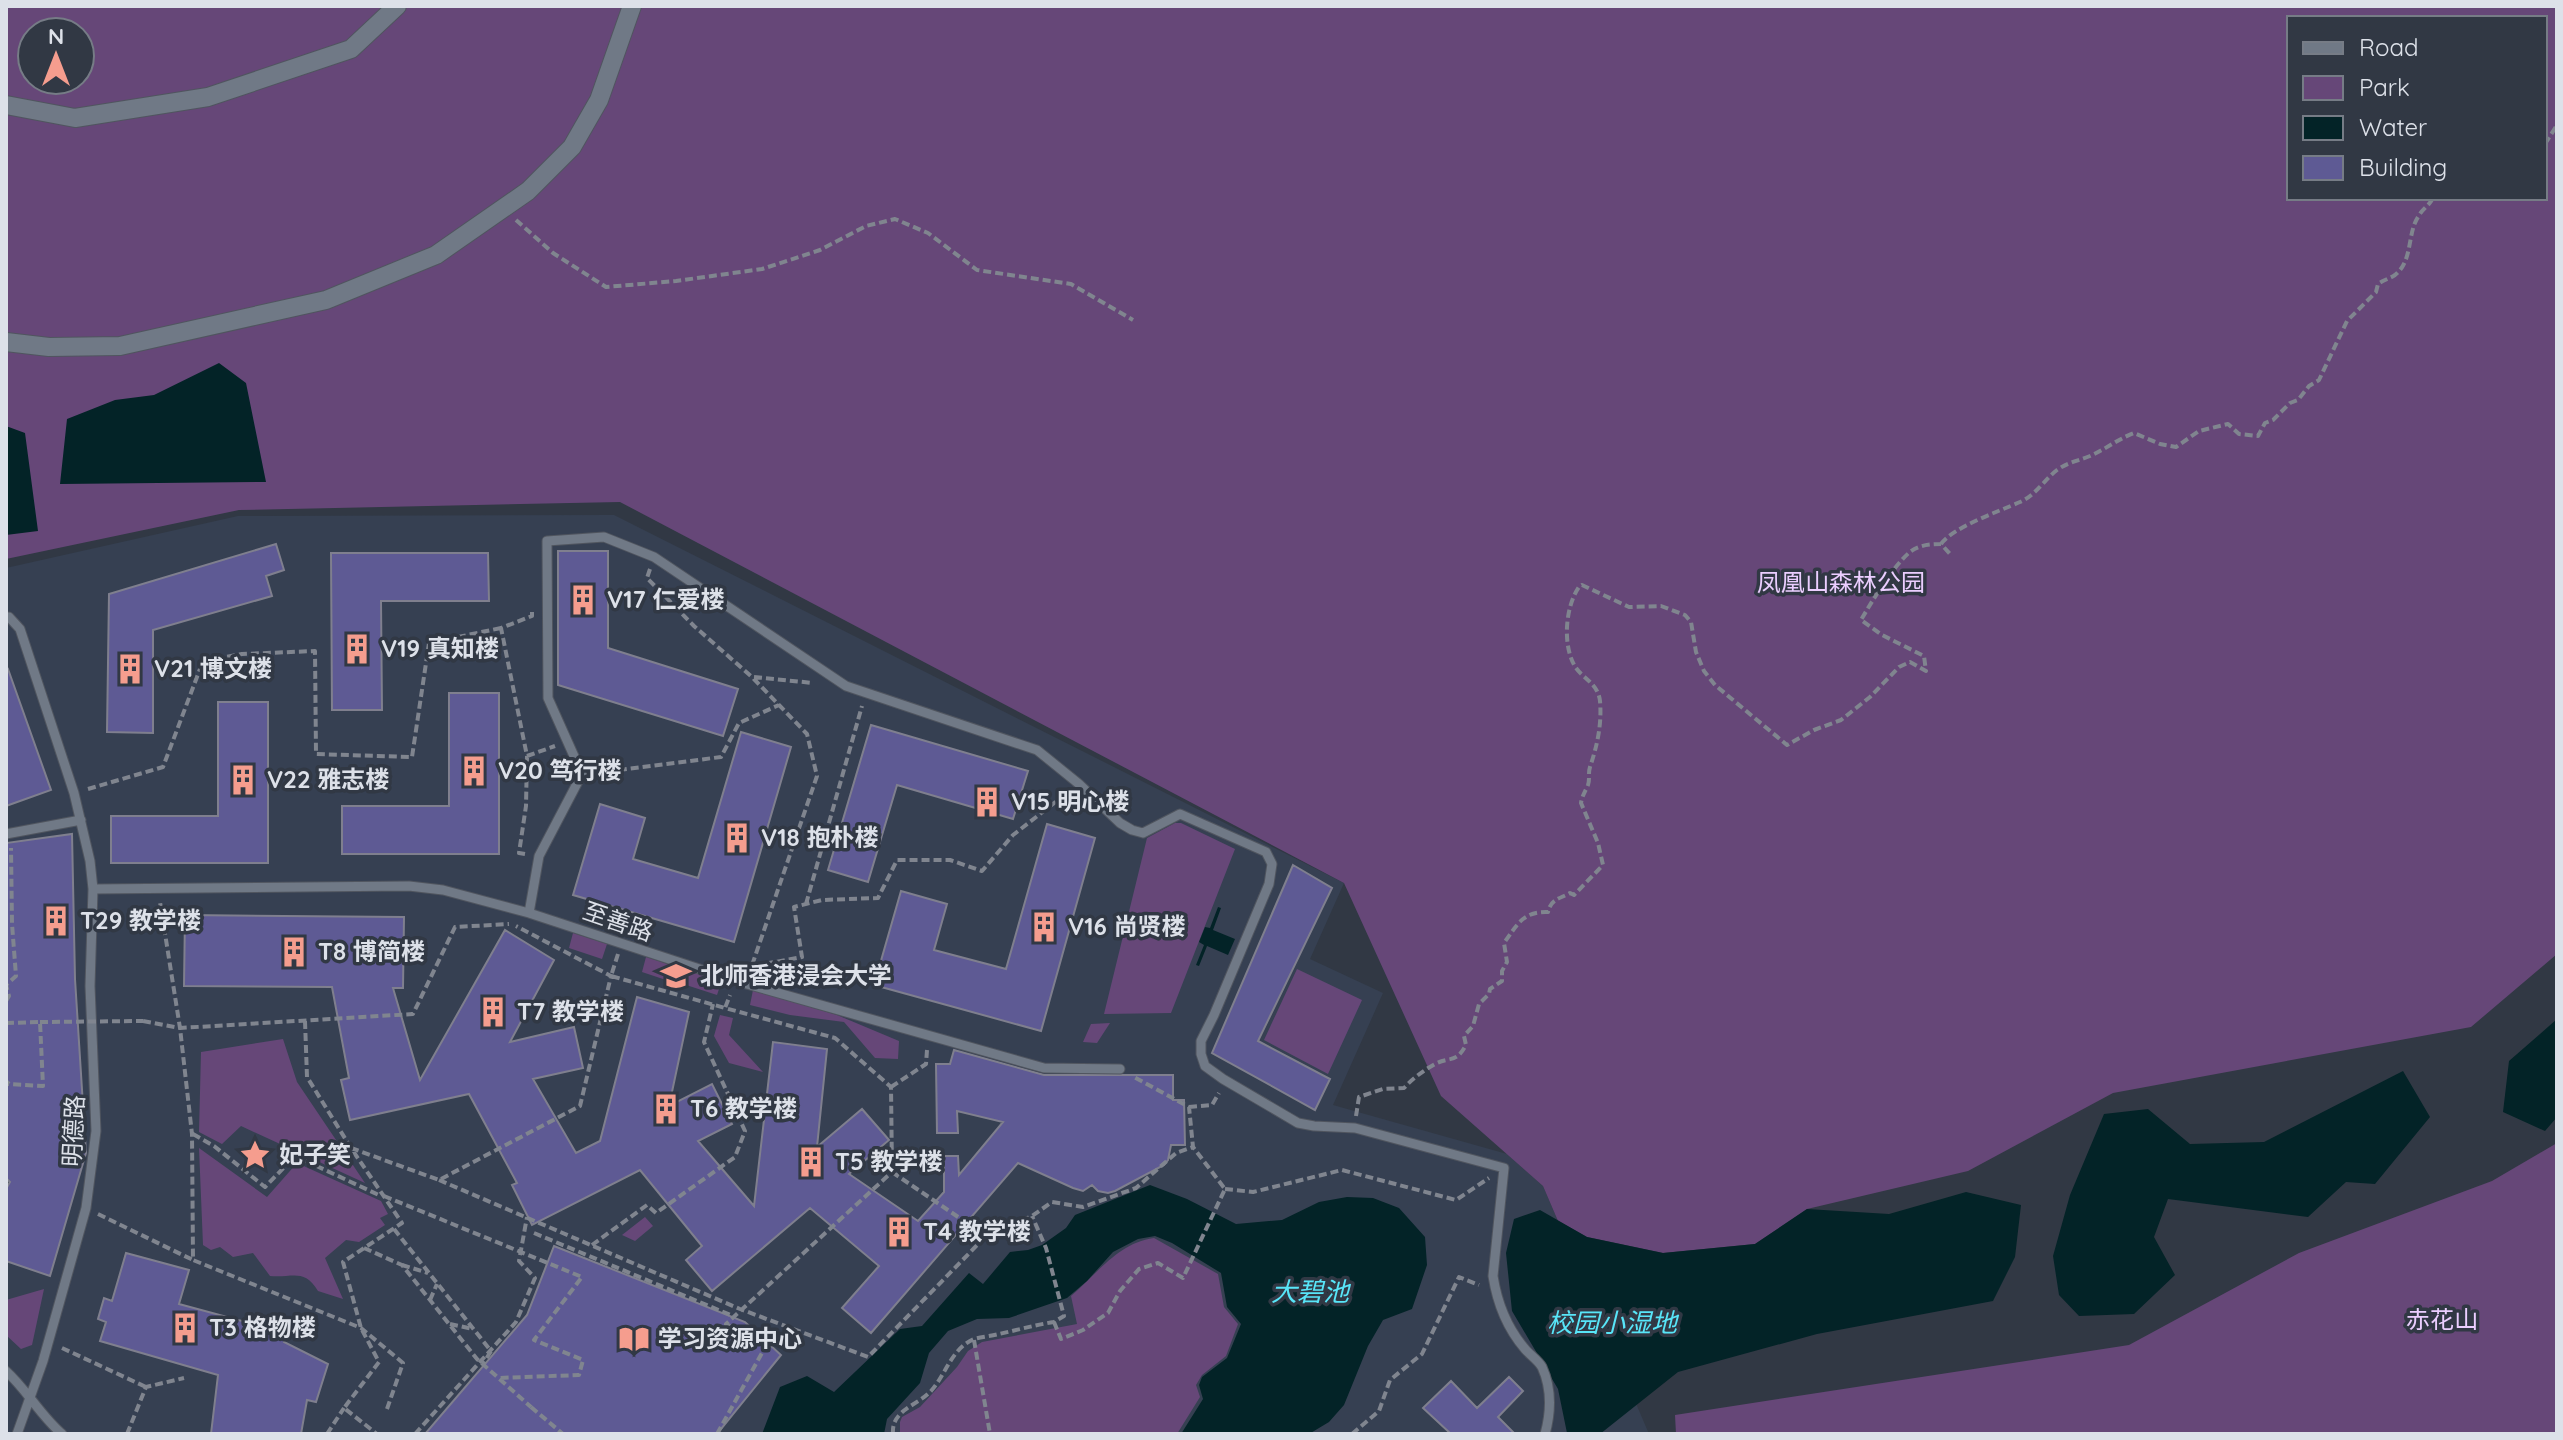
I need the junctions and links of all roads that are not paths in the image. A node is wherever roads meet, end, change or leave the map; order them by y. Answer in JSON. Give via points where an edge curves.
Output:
{"nodes":[{"id":1,"x":397,"y":6,"type":"edge"},
{"id":2,"x":632,"y":6,"type":"edge"},
{"id":3,"x":6,"y":105,"type":"edge"},
{"id":4,"x":6,"y":342,"type":"edge"},
{"id":5,"x":6,"y":617,"type":"edge"},
{"id":6,"x":81,"y":820,"type":"junction"},
{"id":7,"x":8,"y":834,"type":"edge"},
{"id":8,"x":93,"y":889,"type":"junction"},
{"id":9,"x":529,"y":913,"type":"junction"},
{"id":10,"x":1120,"y":1069,"type":"road end"},
{"id":11,"x":6,"y":1371,"type":"edge"},
{"id":12,"x":30,"y":1397,"type":"junction"},
{"id":13,"x":17,"y":1434,"type":"edge"},
{"id":14,"x":62,"y":1434,"type":"edge"},
{"id":15,"x":1545,"y":1434,"type":"edge"}],
"edges":[{"from":1,"to":3,"type":"street","via":[[351,49],[208,97],[75,118]]},
{"from":2,"to":4,"type":"street","via":[[599,100],[572,147],[528,191],[436,255],[326,300],[120,346]]},
{"from":5,"to":6,"type":"lane","name":"明德路","via":[[20,629]]},
{"from":6,"to":7,"type":"lane"},
{"from":6,"to":8,"type":"lane","name":"明德路"},
{"from":8,"to":9,"type":"lane","name":"至善路","via":[[409,886]]},
{"from":8,"to":12,"type":"lane","name":"明德路","via":[[90,986],[96,1131],[86,1208]]},
{"from":9,"to":10,"type":"lane","name":"至善路","via":[[736,981],[1044,1068]]},
{"from":9,"to":15,"type":"lane","via":[[539,856],[582,774],[548,698],[547,541],[604,537],[654,557],[846,686],[1037,750],[1132,830],[1143,833],[1180,814],[1266,852],[1272,864],[1269,884],[1201,1041],[1205,1066],[1298,1123],[1355,1128],[1504,1168],[1495,1291],[1508,1324],[1541,1364],[1550,1414]]},
{"from":11,"to":12,"type":"lane"},
{"from":12,"to":13,"type":"lane","name":"明德路"},
{"from":12,"to":14,"type":"lane"}]}
